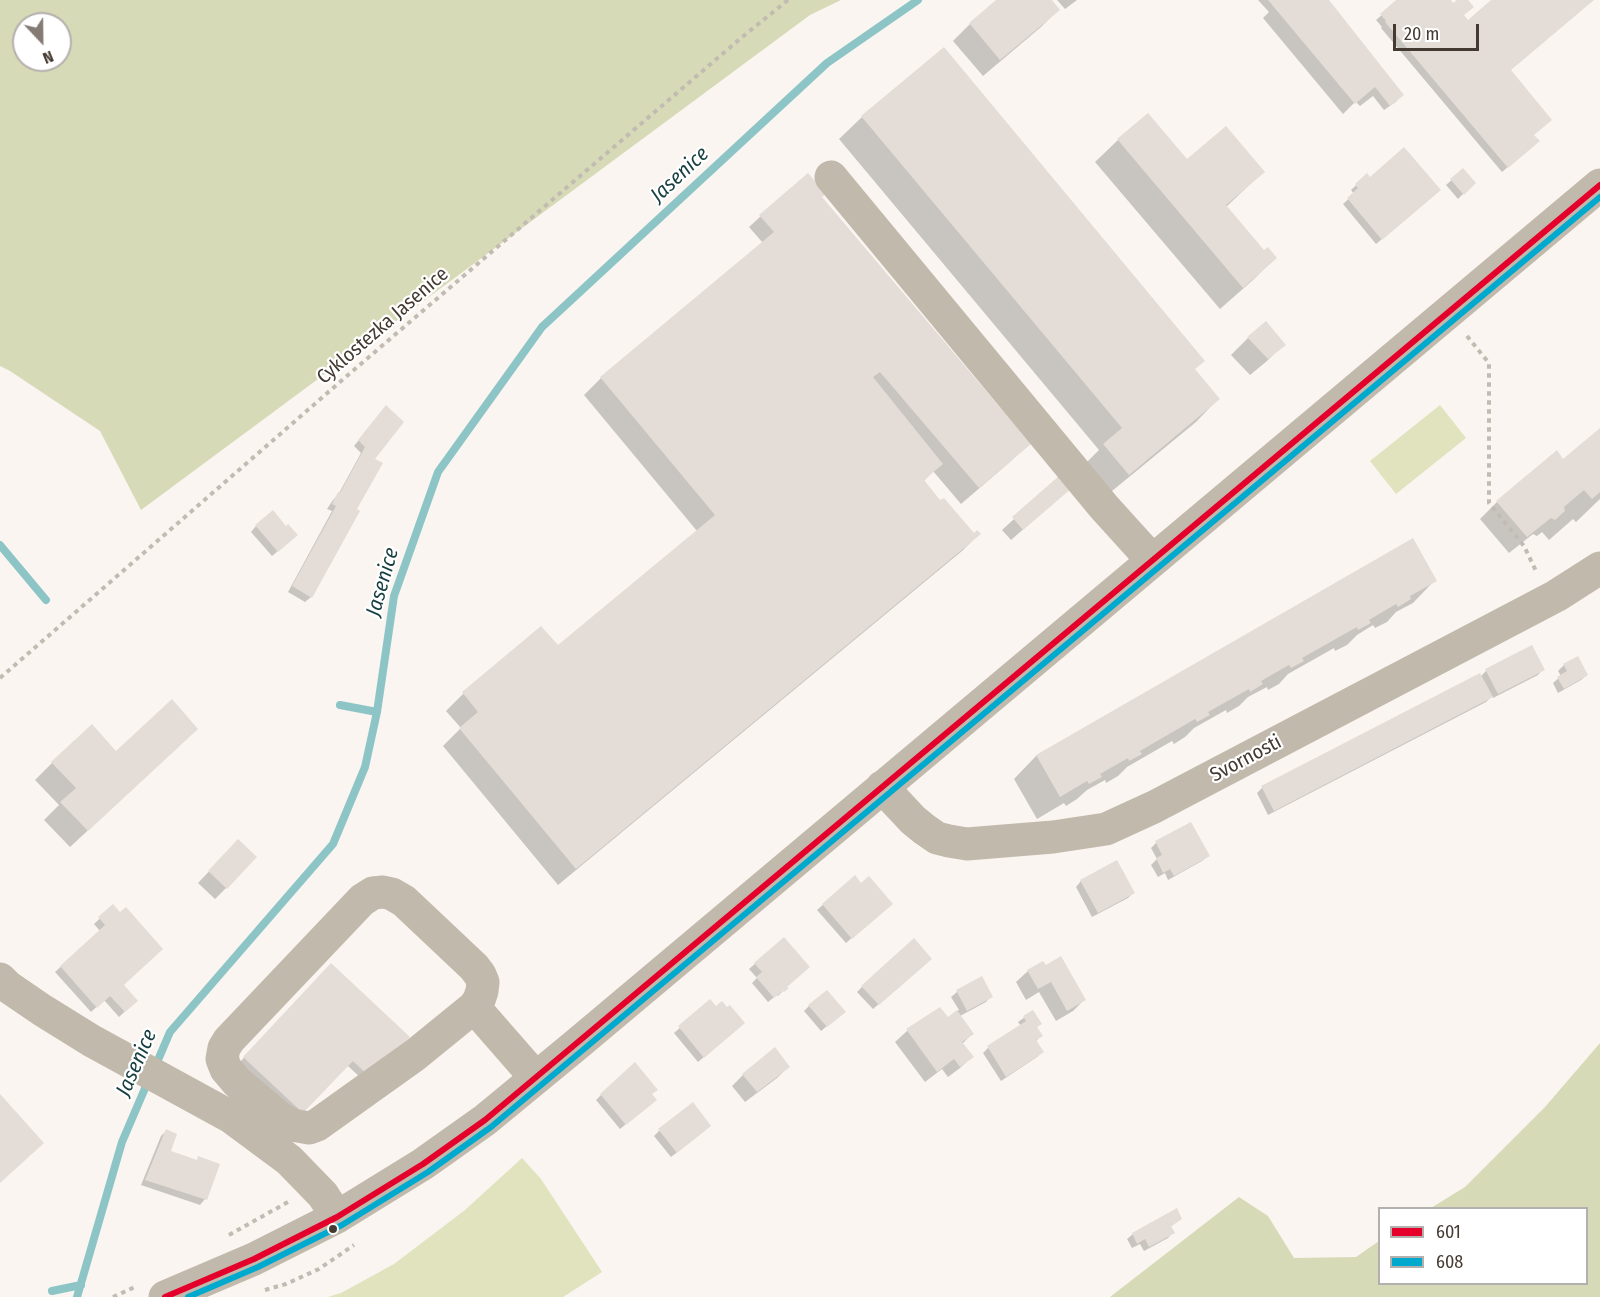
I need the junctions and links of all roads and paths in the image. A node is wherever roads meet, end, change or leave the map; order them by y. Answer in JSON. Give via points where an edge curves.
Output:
{"nodes":[{"id":1,"x":788,"y":0,"type":"edge"},
{"id":2,"x":831,"y":177,"type":"dead end"},
{"id":3,"x":1600,"y":185,"type":"edge"},
{"id":4,"x":1467,"y":336,"type":"dead end"},
{"id":5,"x":1152,"y":560,"type":"junction"},
{"id":6,"x":1600,"y":568,"type":"edge"},
{"id":7,"x":1550,"y":598,"type":"junction"},
{"id":8,"x":0,"y":678,"type":"edge"},
{"id":9,"x":882,"y":787,"type":"junction"},
{"id":10,"x":0,"y":979,"type":"edge"},
{"id":11,"x":474,"y":1007,"type":"junction"},
{"id":12,"x":536,"y":1078,"type":"junction"},
{"id":13,"x":285,"y":1204,"type":"dead end"},
{"id":14,"x":337,"y":1216,"type":"junction"},
{"id":15,"x":231,"y":1232,"type":"dead end"},
{"id":16,"x":165,"y":1297,"type":"edge"}],
"edges":[{"from":1,"to":8,"type":"path","name":"Cyklostezka Jasenice"},
{"from":2,"to":5,"type":"street"},
{"from":3,"to":5,"type":"street"},
{"from":4,"to":7,"type":"path","via":[[1489,363],[1489,503],[1524,546]]},
{"from":5,"to":9,"type":"street"},
{"from":6,"to":7,"type":"street","name":"Svornosti"},
{"from":7,"to":9,"type":"street","name":"Svornosti","via":[[1106,829],[967,844],[949,842],[913,820]]},
{"from":9,"to":12,"type":"street"},
{"from":10,"to":14,"type":"street","via":[[42,1010],[231,1117],[289,1160],[324,1194]]},
{"from":11,"to":11,"type":"street","via":[[415,1055],[309,1128],[280,1118],[237,1082],[222,1059],[229,1040],[373,893],[392,894],[404,901],[474,967],[483,982]]},
{"from":11,"to":12,"type":"street"},
{"from":12,"to":14,"type":"street","via":[[432,1158]]},
{"from":13,"to":15,"type":"path"},
{"from":14,"to":16,"type":"street","via":[[254,1259]]}]}
